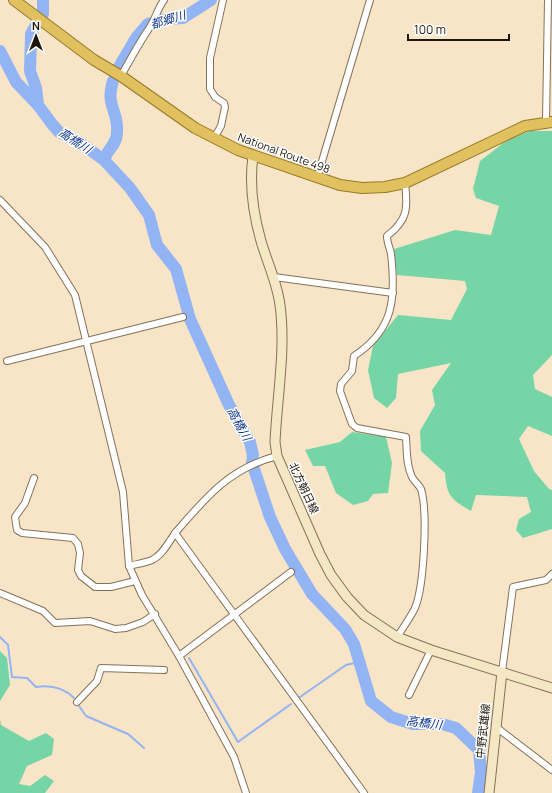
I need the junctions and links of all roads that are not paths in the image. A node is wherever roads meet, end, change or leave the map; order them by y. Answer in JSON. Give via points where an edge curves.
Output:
{"nodes":[{"id":1,"x":14,"y":0,"type":"edge"},
{"id":2,"x":164,"y":0,"type":"edge"},
{"id":3,"x":223,"y":0,"type":"edge"},
{"id":4,"x":370,"y":0,"type":"edge"},
{"id":5,"x":548,"y":0,"type":"edge"},
{"id":6,"x":121,"y":76,"type":"junction"},
{"id":7,"x":550,"y":123,"type":"edge"},
{"id":8,"x":214,"y":138,"type":"junction"},
{"id":9,"x":253,"y":156,"type":"junction"},
{"id":10,"x":317,"y":178,"type":"junction"},
{"id":11,"x":405,"y":183,"type":"junction"},
{"id":12,"x":0,"y":200,"type":"edge"},
{"id":13,"x":274,"y":277,"type":"junction"},
{"id":14,"x":393,"y":293,"type":"junction"},
{"id":15,"x":183,"y":317,"type":"dead end"},
{"id":16,"x":86,"y":342,"type":"junction"},
{"id":17,"x":7,"y":361,"type":"dead end"},
{"id":18,"x":277,"y":456,"type":"junction"},
{"id":19,"x":34,"y":478,"type":"dead end"},
{"id":20,"x":175,"y":533,"type":"junction"},
{"id":21,"x":129,"y":566,"type":"junction"},
{"id":22,"x":291,"y":572,"type":"dead end"},
{"id":23,"x":552,"y":574,"type":"edge"},
{"id":24,"x":135,"y":581,"type":"junction"},
{"id":25,"x":0,"y":593,"type":"edge"},
{"id":26,"x":154,"y":614,"type":"junction"},
{"id":27,"x":233,"y":615,"type":"junction"},
{"id":28,"x":397,"y":637,"type":"junction"},
{"id":29,"x":431,"y":650,"type":"junction"},
{"id":30,"x":179,"y":656,"type":"junction"},
{"id":31,"x":164,"y":670,"type":"dead end"},
{"id":32,"x":502,"y":672,"type":"junction"},
{"id":33,"x":552,"y":688,"type":"edge"},
{"id":34,"x":409,"y":694,"type":"dead end"},
{"id":35,"x":77,"y":702,"type":"dead end"},
{"id":36,"x":496,"y":727,"type":"junction"},
{"id":37,"x":552,"y":770,"type":"edge"},
{"id":38,"x":246,"y":793,"type":"edge"},
{"id":39,"x":364,"y":793,"type":"edge"},
{"id":40,"x":489,"y":793,"type":"edge"}],
"edges":[{"from":1,"to":6,"type":"highway","name":"National Route 498","via":[[94,60]]},
{"from":2,"to":6,"type":"street"},
{"from":3,"to":8,"type":"street","via":[[210,58],[210,89],[225,107],[221,126]]},
{"from":4,"to":10,"type":"street"},
{"from":5,"to":7,"type":"street"},
{"from":6,"to":8,"type":"highway","name":"National Route 498","via":[[194,128]]},
{"from":7,"to":11,"type":"highway","name":"National Route 498","via":[[525,126]]},
{"from":8,"to":9,"type":"highway","name":"National Route 498"},
{"from":9,"to":10,"type":"highway","name":"National Route 498"},
{"from":9,"to":13,"type":"main road","name":"北方朝日線","via":[[250,174],[253,209]]},
{"from":10,"to":11,"type":"highway","name":"National Route 498","via":[[362,188]]},
{"from":11,"to":14,"type":"street","via":[[406,213],[397,228],[387,236],[391,252]]},
{"from":12,"to":16,"type":"street","via":[[45,247],[61,271],[75,295]]},
{"from":13,"to":14,"type":"street"},
{"from":13,"to":18,"type":"main road","name":"北方朝日線","via":[[282,331],[275,435]]},
{"from":14,"to":28,"type":"street","via":[[386,323],[354,356],[352,371],[341,384],[340,391],[352,424],[357,428],[406,437],[408,464],[412,477],[420,488],[423,505],[421,583],[415,608]]},
{"from":15,"to":16,"type":"street"},
{"from":16,"to":17,"type":"street"},
{"from":16,"to":21,"type":"street","via":[[123,492]]},
{"from":18,"to":20,"type":"street","via":[[227,478]]},
{"from":18,"to":28,"type":"main road","name":"北方朝日線","via":[[320,554],[332,575],[347,597],[364,615]]},
{"from":19,"to":24,"type":"street","via":[[25,503],[15,517],[17,530],[22,533],[73,538],[80,553],[80,576],[95,587],[111,587]]},
{"from":20,"to":21,"type":"street","via":[[158,556]]},
{"from":20,"to":27,"type":"street"},
{"from":21,"to":24,"type":"street"},
{"from":22,"to":27,"type":"street"},
{"from":23,"to":32,"type":"street","via":[[546,580],[513,587]]},
{"from":24,"to":26,"type":"street"},
{"from":25,"to":26,"type":"street","via":[[43,611],[55,623],[90,621],[115,629],[143,622]]},
{"from":26,"to":30,"type":"street"},
{"from":27,"to":30,"type":"street"},
{"from":27,"to":39,"type":"street"},
{"from":28,"to":29,"type":"main road","name":"北方朝日線"},
{"from":29,"to":32,"type":"main road","name":"北方朝日線"},
{"from":29,"to":34,"type":"street"},
{"from":30,"to":38,"type":"street","via":[[234,757]]},
{"from":31,"to":35,"type":"street","via":[[101,668],[97,680]]},
{"from":32,"to":33,"type":"main road","name":"北方朝日線"},
{"from":32,"to":36,"type":"main road","name":"中野武雄線"},
{"from":36,"to":37,"type":"street"},
{"from":36,"to":40,"type":"main road","name":"中野武雄線"}]}
